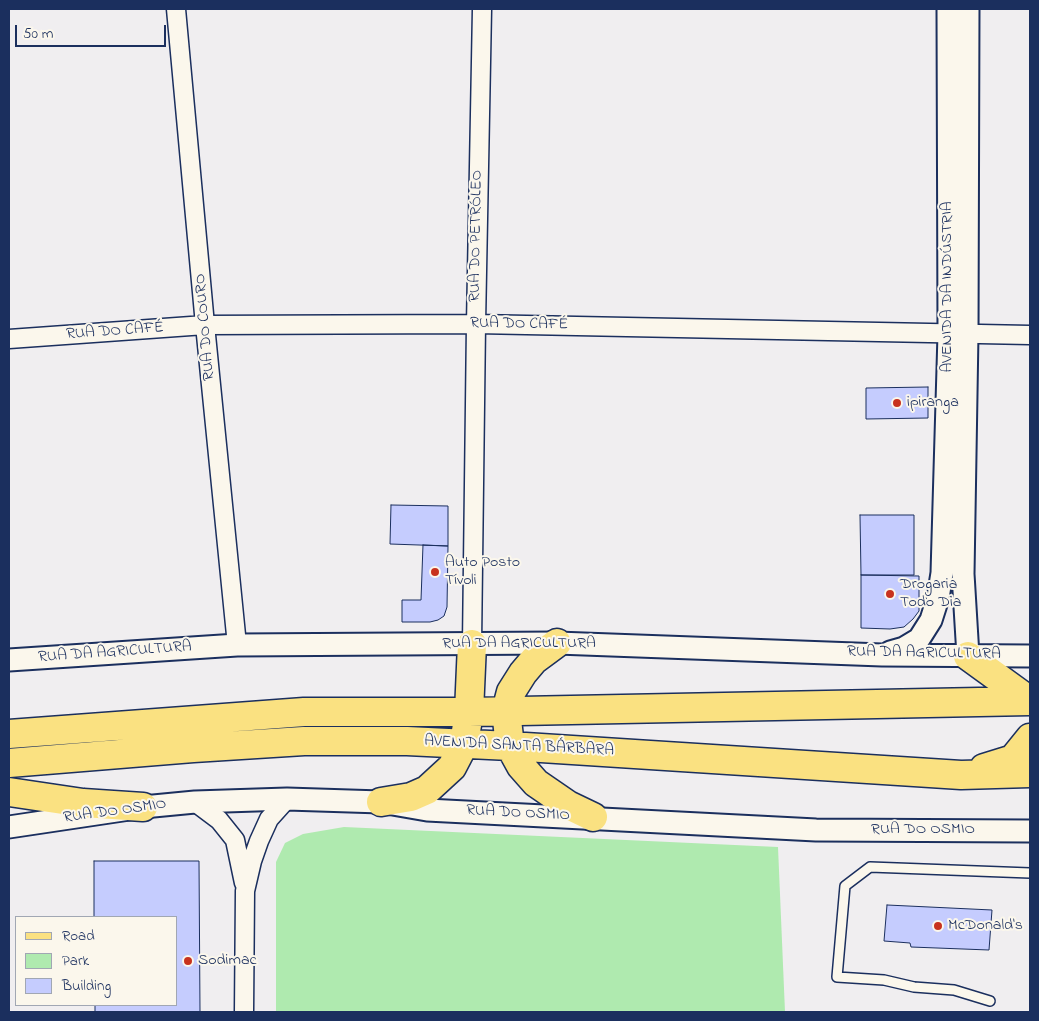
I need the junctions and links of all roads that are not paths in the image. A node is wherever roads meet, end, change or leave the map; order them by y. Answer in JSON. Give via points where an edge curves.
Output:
{"nodes":[{"id":1,"x":176,"y":9,"type":"edge"},
{"id":2,"x":482,"y":9,"type":"edge"},
{"id":3,"x":948,"y":9,"type":"edge"},
{"id":4,"x":968,"y":9,"type":"edge"},
{"id":5,"x":476,"y":324,"type":"junction"},
{"id":6,"x":205,"y":325,"type":"junction"},
{"id":7,"x":958,"y":334,"type":"junction"},
{"id":8,"x":1030,"y":334,"type":"edge"},
{"id":9,"x":9,"y":339,"type":"edge"},
{"id":10,"x":558,"y":643,"type":"junction"},
{"id":11,"x":472,"y":644,"type":"junction"},
{"id":12,"x":237,"y":645,"type":"junction"},
{"id":13,"x":882,"y":655,"type":"junction"},
{"id":14,"x":968,"y":656,"type":"junction"},
{"id":15,"x":1030,"y":656,"type":"edge"},
{"id":16,"x":9,"y":660,"type":"edge"},
{"id":17,"x":1030,"y":701,"type":"edge"},
{"id":18,"x":506,"y":711,"type":"junction"},
{"id":19,"x":469,"y":712,"type":"junction"},
{"id":20,"x":1030,"y":714,"type":"edge"},
{"id":21,"x":9,"y":734,"type":"edge"},
{"id":22,"x":1030,"y":738,"type":"edge"},
{"id":23,"x":464,"y":744,"type":"junction"},
{"id":24,"x":510,"y":746,"type":"junction"},
{"id":25,"x":9,"y":763,"type":"edge"},
{"id":26,"x":1030,"y":772,"type":"edge"},
{"id":27,"x":961,"y":775,"type":"junction"},
{"id":28,"x":9,"y":792,"type":"edge"},
{"id":29,"x":287,"y":799,"type":"junction"},
{"id":30,"x":195,"y":802,"type":"junction"},
{"id":31,"x":381,"y":802,"type":"junction"},
{"id":32,"x":143,"y":807,"type":"junction"},
{"id":33,"x":592,"y":817,"type":"junction"},
{"id":34,"x":9,"y":827,"type":"edge"},
{"id":35,"x":1030,"y":831,"type":"edge"},
{"id":36,"x":1030,"y":873,"type":"edge"},
{"id":37,"x":246,"y":891,"type":"junction"},
{"id":38,"x":990,"y":1001,"type":"dead end"},
{"id":39,"x":244,"y":1012,"type":"edge"}],
"edges":[{"from":1,"to":6,"type":"street","name":"RUA DO COURO"},
{"from":2,"to":5,"type":"street","name":"RUA DO PETRÓLEO"},
{"from":3,"to":7,"type":"street","name":"AVENIDA DA INDÚSTRIA"},
{"from":4,"to":7,"type":"street","name":"AVENIDA DA INDÚSTRIA"},
{"from":5,"to":6,"type":"street","name":"RUA DO CAFÉ"},
{"from":5,"to":7,"type":"street","name":"RUA DO CAFÉ"},
{"from":5,"to":11,"type":"street","name":"RUA DO PETRÓLEO"},
{"from":6,"to":9,"type":"street","name":"RUA DO CAFÉ"},
{"from":6,"to":12,"type":"street","name":"RUA DO COURO"},
{"from":7,"to":8,"type":"street","name":"RUA DO CAFÉ"},
{"from":7,"to":13,"type":"street","name":"AVENIDA DA INDÚSTRIA","via":[[938,598],[931,620],[919,639]]},
{"from":7,"to":14,"type":"street","name":"AVENIDA DA INDÚSTRIA"},
{"from":10,"to":11,"type":"street","name":"RUA DA AGRICULTURA"},
{"from":10,"to":13,"type":"street","name":"RUA DA AGRICULTURA"},
{"from":10,"to":18,"type":"main road","via":[[534,660],[523,673],[511,692]]},
{"from":11,"to":12,"type":"street","name":"RUA DA AGRICULTURA"},
{"from":11,"to":19,"type":"main road"},
{"from":12,"to":16,"type":"street","name":"RUA DA AGRICULTURA"},
{"from":13,"to":14,"type":"street","name":"RUA DA AGRICULTURA"},
{"from":14,"to":15,"type":"street","name":"RUA DA AGRICULTURA"},
{"from":14,"to":17,"type":"main road"},
{"from":17,"to":18,"type":"main road","name":"AVENIDA SANTA BÁRBARA"},
{"from":17,"to":20,"type":"main road"},
{"from":18,"to":19,"type":"main road","name":"AVENIDA SANTA BÁRBARA"},
{"from":18,"to":24,"type":"main road"},
{"from":19,"to":21,"type":"main road","name":"AVENIDA SANTA BÁRBARA","via":[[304,712]]},
{"from":19,"to":23,"type":"main road"},
{"from":22,"to":27,"type":"main road","via":[[1013,759]]},
{"from":23,"to":24,"type":"main road","name":"AVENIDA SANTA BÁRBARA"},
{"from":23,"to":25,"type":"main road","name":"AVENIDA SANTA BÁRBARA","via":[[304,741]]},
{"from":23,"to":31,"type":"main road","via":[[452,767],[427,790],[411,797]]},
{"from":24,"to":27,"type":"main road","name":"AVENIDA SANTA BÁRBARA"},
{"from":24,"to":33,"type":"main road","via":[[536,783]]},
{"from":26,"to":27,"type":"main road","name":"AVENIDA SANTA BÁRBARA"},
{"from":28,"to":32,"type":"main road","via":[[83,803]]},
{"from":29,"to":30,"type":"street","name":"RUA DO OSMIO"},
{"from":29,"to":31,"type":"street","name":"RUA DO OSMIO"},
{"from":29,"to":37,"type":"street","via":[[269,819],[259,841]]},
{"from":30,"to":32,"type":"street","name":"RUA DO OSMIO"},
{"from":30,"to":37,"type":"street","via":[[220,820],[235,840]]},
{"from":31,"to":33,"type":"street","name":"RUA DO OSMIO","via":[[427,810]]},
{"from":32,"to":34,"type":"street","name":"RUA DO OSMIO"},
{"from":33,"to":35,"type":"street","name":"RUA DO OSMIO","via":[[816,830]]},
{"from":36,"to":38,"type":"lane","via":[[870,867],[845,886],[837,977],[954,990]]},
{"from":37,"to":39,"type":"street"}]}
